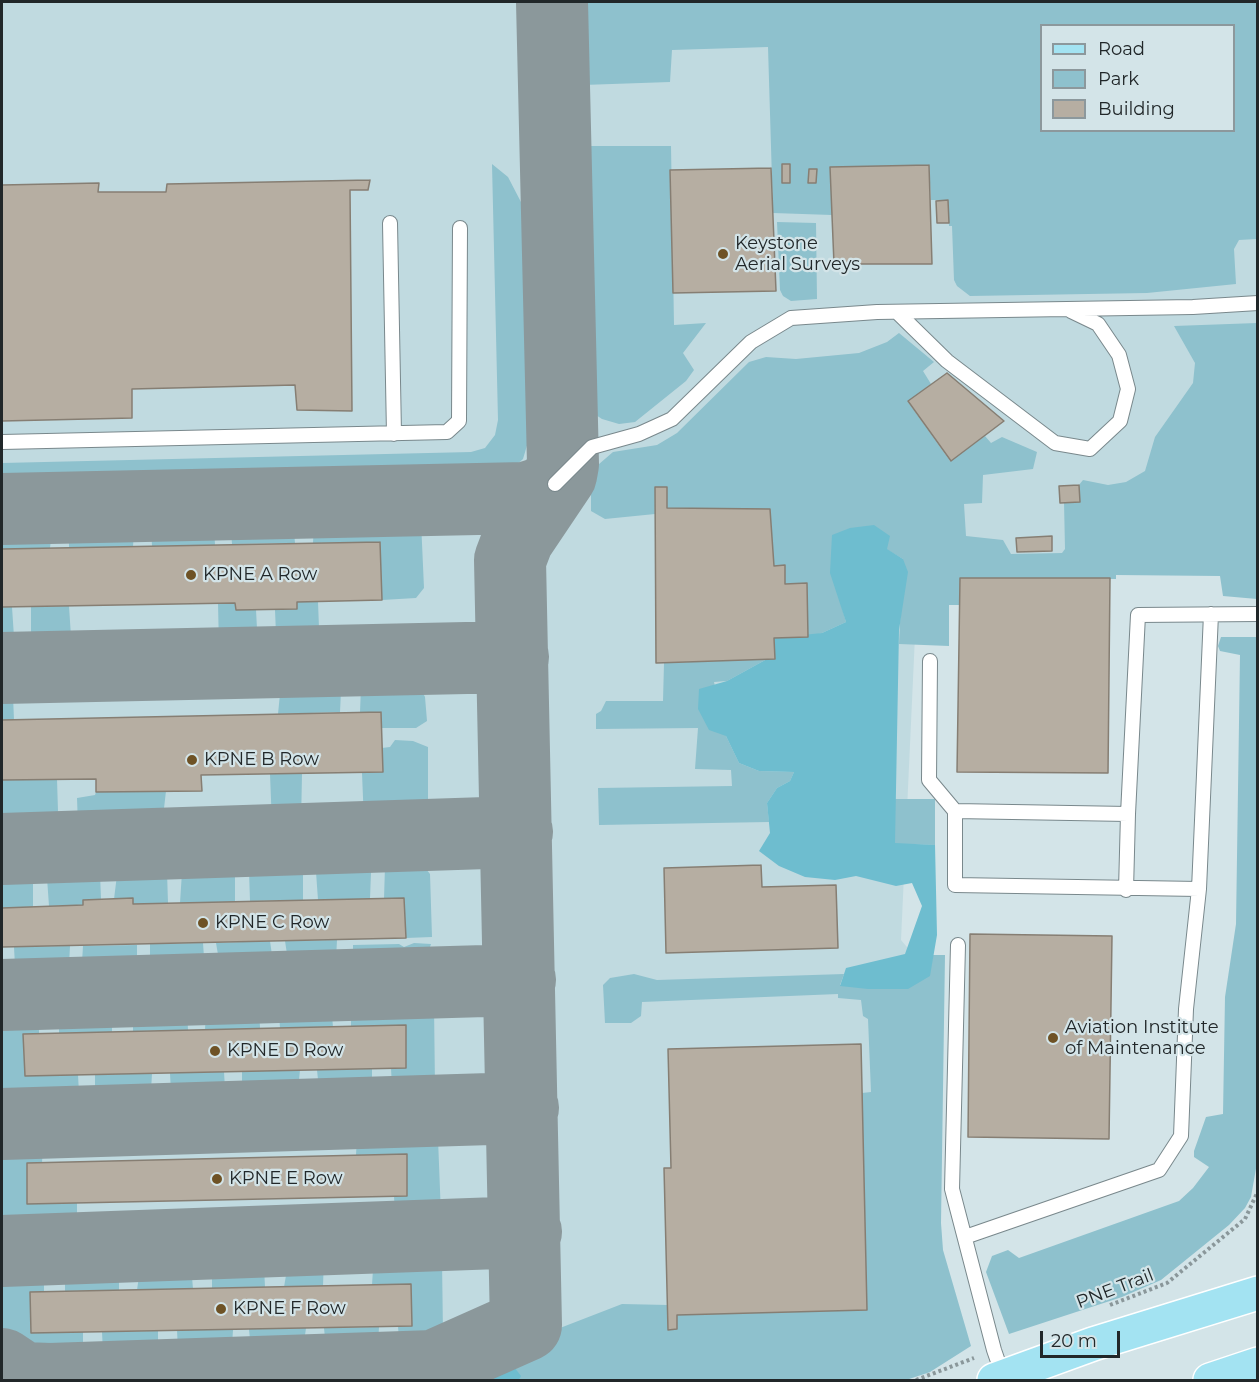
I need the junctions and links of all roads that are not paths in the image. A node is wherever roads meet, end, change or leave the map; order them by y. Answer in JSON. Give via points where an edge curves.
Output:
{"nodes":[{"id":1,"x":390,"y":223,"type":"dead end"},
{"id":2,"x":460,"y":228,"type":"dead end"},
{"id":3,"x":1257,"y":303,"type":"edge"},
{"id":4,"x":1068,"y":309,"type":"junction"},
{"id":5,"x":897,"y":312,"type":"junction"},
{"id":6,"x":394,"y":434,"type":"junction"},
{"id":7,"x":2,"y":442,"type":"edge"},
{"id":8,"x":555,"y":484,"type":"dead end"},
{"id":9,"x":1211,"y":614,"type":"junction"},
{"id":10,"x":1257,"y":614,"type":"edge"},
{"id":11,"x":930,"y":661,"type":"dead end"},
{"id":12,"x":955,"y":811,"type":"junction"},
{"id":13,"x":1128,"y":814,"type":"junction"},
{"id":14,"x":1199,"y":889,"type":"junction"},
{"id":15,"x":1126,"y":890,"type":"junction"},
{"id":16,"x":958,"y":945,"type":"dead end"},
{"id":17,"x":965,"y":1237,"type":"junction"},
{"id":18,"x":1257,"y":1293,"type":"edge"},
{"id":19,"x":997,"y":1369,"type":"edge"}],
"edges":[{"from":1,"to":6,"type":"lane"},
{"from":2,"to":6,"type":"lane","via":[[459,421],[447,432]]},
{"from":3,"to":4,"type":"lane"},
{"from":4,"to":5,"type":"lane"},
{"from":4,"to":5,"type":"lane","via":[[1098,324],[1119,355],[1128,389],[1120,421],[1090,449],[1055,443],[947,361]]},
{"from":5,"to":8,"type":"lane","via":[[791,318],[751,342],[672,419],[639,434],[592,447]]},
{"from":6,"to":7,"type":"lane"},
{"from":9,"to":10,"type":"lane"},
{"from":9,"to":13,"type":"lane","via":[[1138,615]]},
{"from":9,"to":14,"type":"lane"},
{"from":11,"to":12,"type":"lane","via":[[929,780]]},
{"from":12,"to":13,"type":"lane"},
{"from":12,"to":15,"type":"lane","via":[[955,885]]},
{"from":13,"to":15,"type":"lane"},
{"from":14,"to":15,"type":"lane"},
{"from":14,"to":17,"type":"lane","via":[[1186,1009],[1181,1136],[1159,1170]]},
{"from":16,"to":17,"type":"lane","via":[[952,1189]]},
{"from":17,"to":19,"type":"lane"},
{"from":18,"to":19,"type":"main road"}]}
